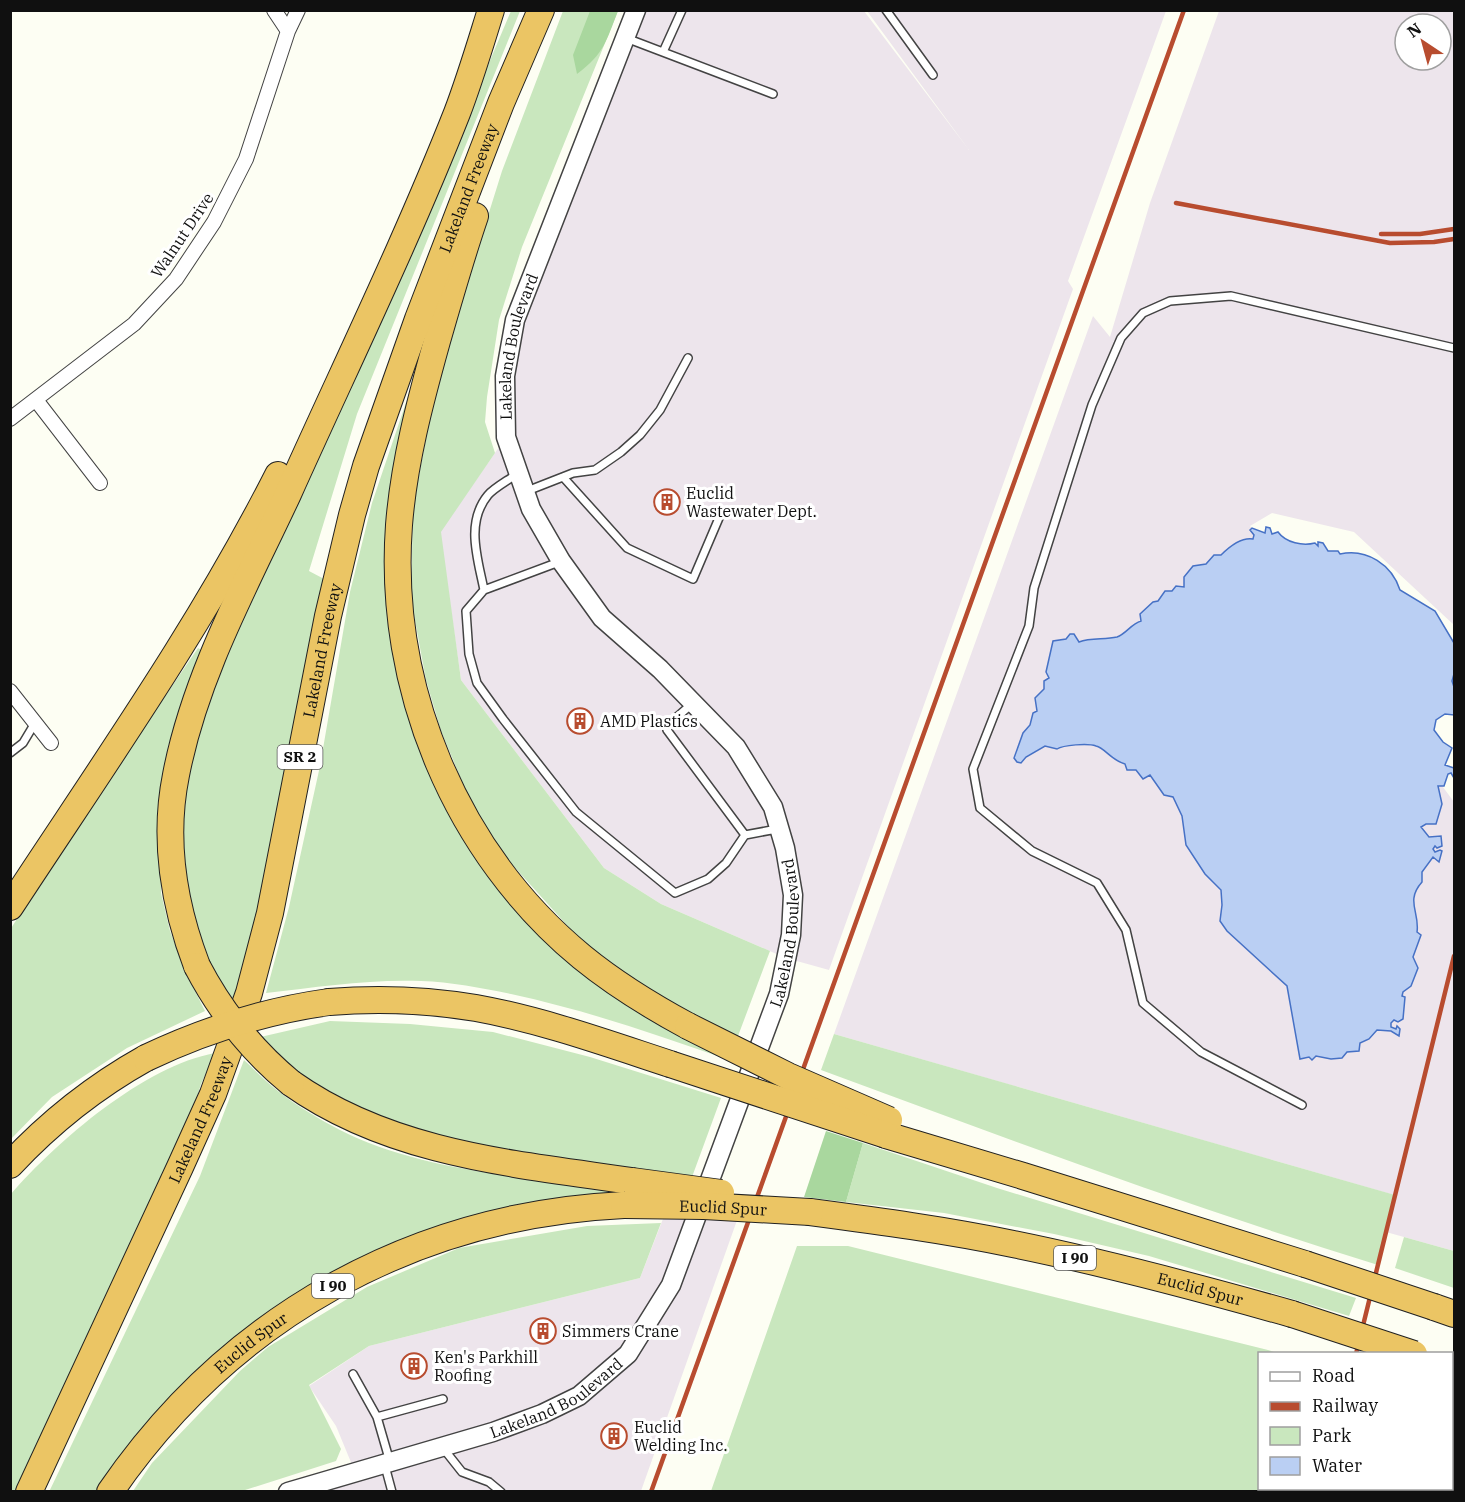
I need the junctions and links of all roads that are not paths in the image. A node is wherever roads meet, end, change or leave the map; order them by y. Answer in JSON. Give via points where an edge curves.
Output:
{"nodes":[{"id":1,"x":274,"y":10,"type":"edge"},
{"id":2,"x":298,"y":10,"type":"edge"},
{"id":3,"x":490,"y":10,"type":"edge"},
{"id":4,"x":542,"y":10,"type":"edge"},
{"id":5,"x":636,"y":10,"type":"edge"},
{"id":6,"x":682,"y":10,"type":"edge"},
{"id":7,"x":886,"y":10,"type":"edge"},
{"id":8,"x":288,"y":31,"type":"junction"},
{"id":9,"x":626,"y":38,"type":"junction"},
{"id":10,"x":663,"y":52,"type":"junction"},
{"id":11,"x":933,"y":75,"type":"dead end"},
{"id":12,"x":772,"y":94,"type":"dead end"},
{"id":13,"x":1455,"y":348,"type":"edge"},
{"id":14,"x":688,"y":358,"type":"dead end"},
{"id":15,"x":36,"y":400,"type":"junction"},
{"id":16,"x":10,"y":420,"type":"edge"},
{"id":17,"x":518,"y":473,"type":"junction"},
{"id":18,"x":563,"y":477,"type":"junction"},
{"id":19,"x":99,"y":483,"type":"dead end"},
{"id":20,"x":524,"y":492,"type":"junction"},
{"id":21,"x":718,"y":518,"type":"dead end"},
{"id":22,"x":561,"y":561,"type":"junction"},
{"id":23,"x":484,"y":590,"type":"junction"},
{"id":24,"x":10,"y":691,"type":"edge"},
{"id":25,"x":693,"y":703,"type":"junction"},
{"id":26,"x":35,"y":723,"type":"junction"},
{"id":27,"x":51,"y":743,"type":"dead end"},
{"id":28,"x":10,"y":753,"type":"edge"},
{"id":29,"x":780,"y":829,"type":"junction"},
{"id":30,"x":745,"y":835,"type":"junction"},
{"id":31,"x":10,"y":907,"type":"edge"},
{"id":32,"x":1302,"y":1105,"type":"dead end"},
{"id":33,"x":887,"y":1127,"type":"junction"},
{"id":34,"x":10,"y":1165,"type":"edge"},
{"id":35,"x":810,"y":1212,"type":"junction"},
{"id":36,"x":1444,"y":1310,"type":"edge"},
{"id":37,"x":1411,"y":1352,"type":"edge"},
{"id":38,"x":353,"y":1374,"type":"dead end"},
{"id":39,"x":443,"y":1399,"type":"dead end"},
{"id":40,"x":377,"y":1417,"type":"junction"},
{"id":41,"x":442,"y":1447,"type":"junction"},
{"id":42,"x":387,"y":1463,"type":"junction"},
{"id":43,"x":29,"y":1491,"type":"edge"},
{"id":44,"x":110,"y":1491,"type":"edge"},
{"id":45,"x":288,"y":1491,"type":"edge"},
{"id":46,"x":392,"y":1491,"type":"edge"},
{"id":47,"x":501,"y":1491,"type":"edge"}],
"edges":[{"from":1,"to":8,"type":"street"},
{"from":2,"to":8,"type":"street","name":"Walnut Drive"},
{"from":3,"to":31,"type":"highway","via":[[364,298],[259,513],[170,665]]},
{"from":3,"to":35,"type":"highway","bridge":true,"via":[[458,111],[416,212],[218,644],[189,722],[176,776],[171,835],[182,922],[197,966],[220,1007],[262,1058],[308,1095],[350,1118],[422,1145],[509,1163],[744,1196]]},
{"from":4,"to":33,"type":"highway","bridge":true,"via":[[469,234],[413,430],[402,495],[398,556],[406,648],[419,709],[439,768],[500,869],[537,913],[582,956],[629,991],[688,1026]]},
{"from":4,"to":43,"type":"highway","name":"Lakeland Freeway","number":"SR 2","via":[[501,103],[366,465],[327,616],[270,913],[241,1016],[202,1120]]},
{"from":5,"to":9,"type":"street","name":"Lakeland Boulevard"},
{"from":6,"to":10,"type":"lane"},
{"from":7,"to":11,"type":"lane"},
{"from":8,"to":15,"type":"street","name":"Walnut Drive","via":[[246,159],[214,222],[176,279],[134,324]]},
{"from":9,"to":10,"type":"lane"},
{"from":9,"to":17,"type":"street","name":"Lakeland Boulevard","via":[[515,320],[505,376],[506,437]]},
{"from":10,"to":12,"type":"lane"},
{"from":13,"to":32,"type":"lane","via":[[1231,296],[1170,301],[1143,312],[1121,338],[1092,405],[1034,588],[1029,626],[973,769],[980,808],[1032,851],[1097,883],[1126,930],[1143,1003],[1201,1052]]},
{"from":14,"to":18,"type":"lane","via":[[660,410],[640,435],[595,470]]},
{"from":15,"to":16,"type":"street","name":"Walnut Drive"},
{"from":15,"to":19,"type":"street"},
{"from":17,"to":20,"type":"street","name":"Lakeland Boulevard"},
{"from":17,"to":23,"type":"lane","via":[[488,495],[475,518],[474,540]]},
{"from":18,"to":20,"type":"lane"},
{"from":18,"to":21,"type":"lane","via":[[627,548],[693,579]]},
{"from":20,"to":22,"type":"street","name":"Lakeland Boulevard"},
{"from":22,"to":23,"type":"lane"},
{"from":22,"to":25,"type":"street","name":"Lakeland Boulevard","via":[[602,618]]},
{"from":23,"to":30,"type":"lane","via":[[466,611],[469,654],[477,683],[576,812],[675,894],[708,879],[726,863]]},
{"from":24,"to":26,"type":"street"},
{"from":25,"to":29,"type":"street","name":"Lakeland Boulevard","via":[[736,747],[773,807]]},
{"from":25,"to":30,"type":"lane","via":[[667,730]]},
{"from":26,"to":27,"type":"street"},
{"from":26,"to":28,"type":"lane","via":[[23,743]]},
{"from":29,"to":30,"type":"lane"},
{"from":29,"to":41,"type":"street","name":"Lakeland Boulevard","via":[[793,895],[791,935],[779,994],[671,1285],[628,1354],[579,1396],[542,1414]]},
{"from":33,"to":34,"type":"highway","bridge":true,"via":[[553,1027],[476,1008],[394,1001],[329,1002],[236,1021],[146,1058],[75,1104]]},
{"from":33,"to":36,"type":"highway","bridge":true,"via":[[1023,1176]]},
{"from":35,"to":37,"type":"highway","name":"Euclid Spur","number":"I 90","bridge":true,"via":[[959,1234],[1074,1257],[1292,1314]]},
{"from":35,"to":44,"type":"highway","name":"Euclid Spur","number":"I 90","bridge":true,"via":[[624,1205],[568,1209],[489,1224],[413,1248],[342,1281],[275,1323],[212,1373],[154,1432]]},
{"from":38,"to":40,"type":"lane"},
{"from":39,"to":40,"type":"lane"},
{"from":40,"to":42,"type":"lane"},
{"from":41,"to":42,"type":"street","name":"Lakeland Boulevard"},
{"from":41,"to":47,"type":"lane","via":[[462,1472]]},
{"from":42,"to":45,"type":"street","name":"Lakeland Boulevard"},
{"from":42,"to":46,"type":"lane"}]}
